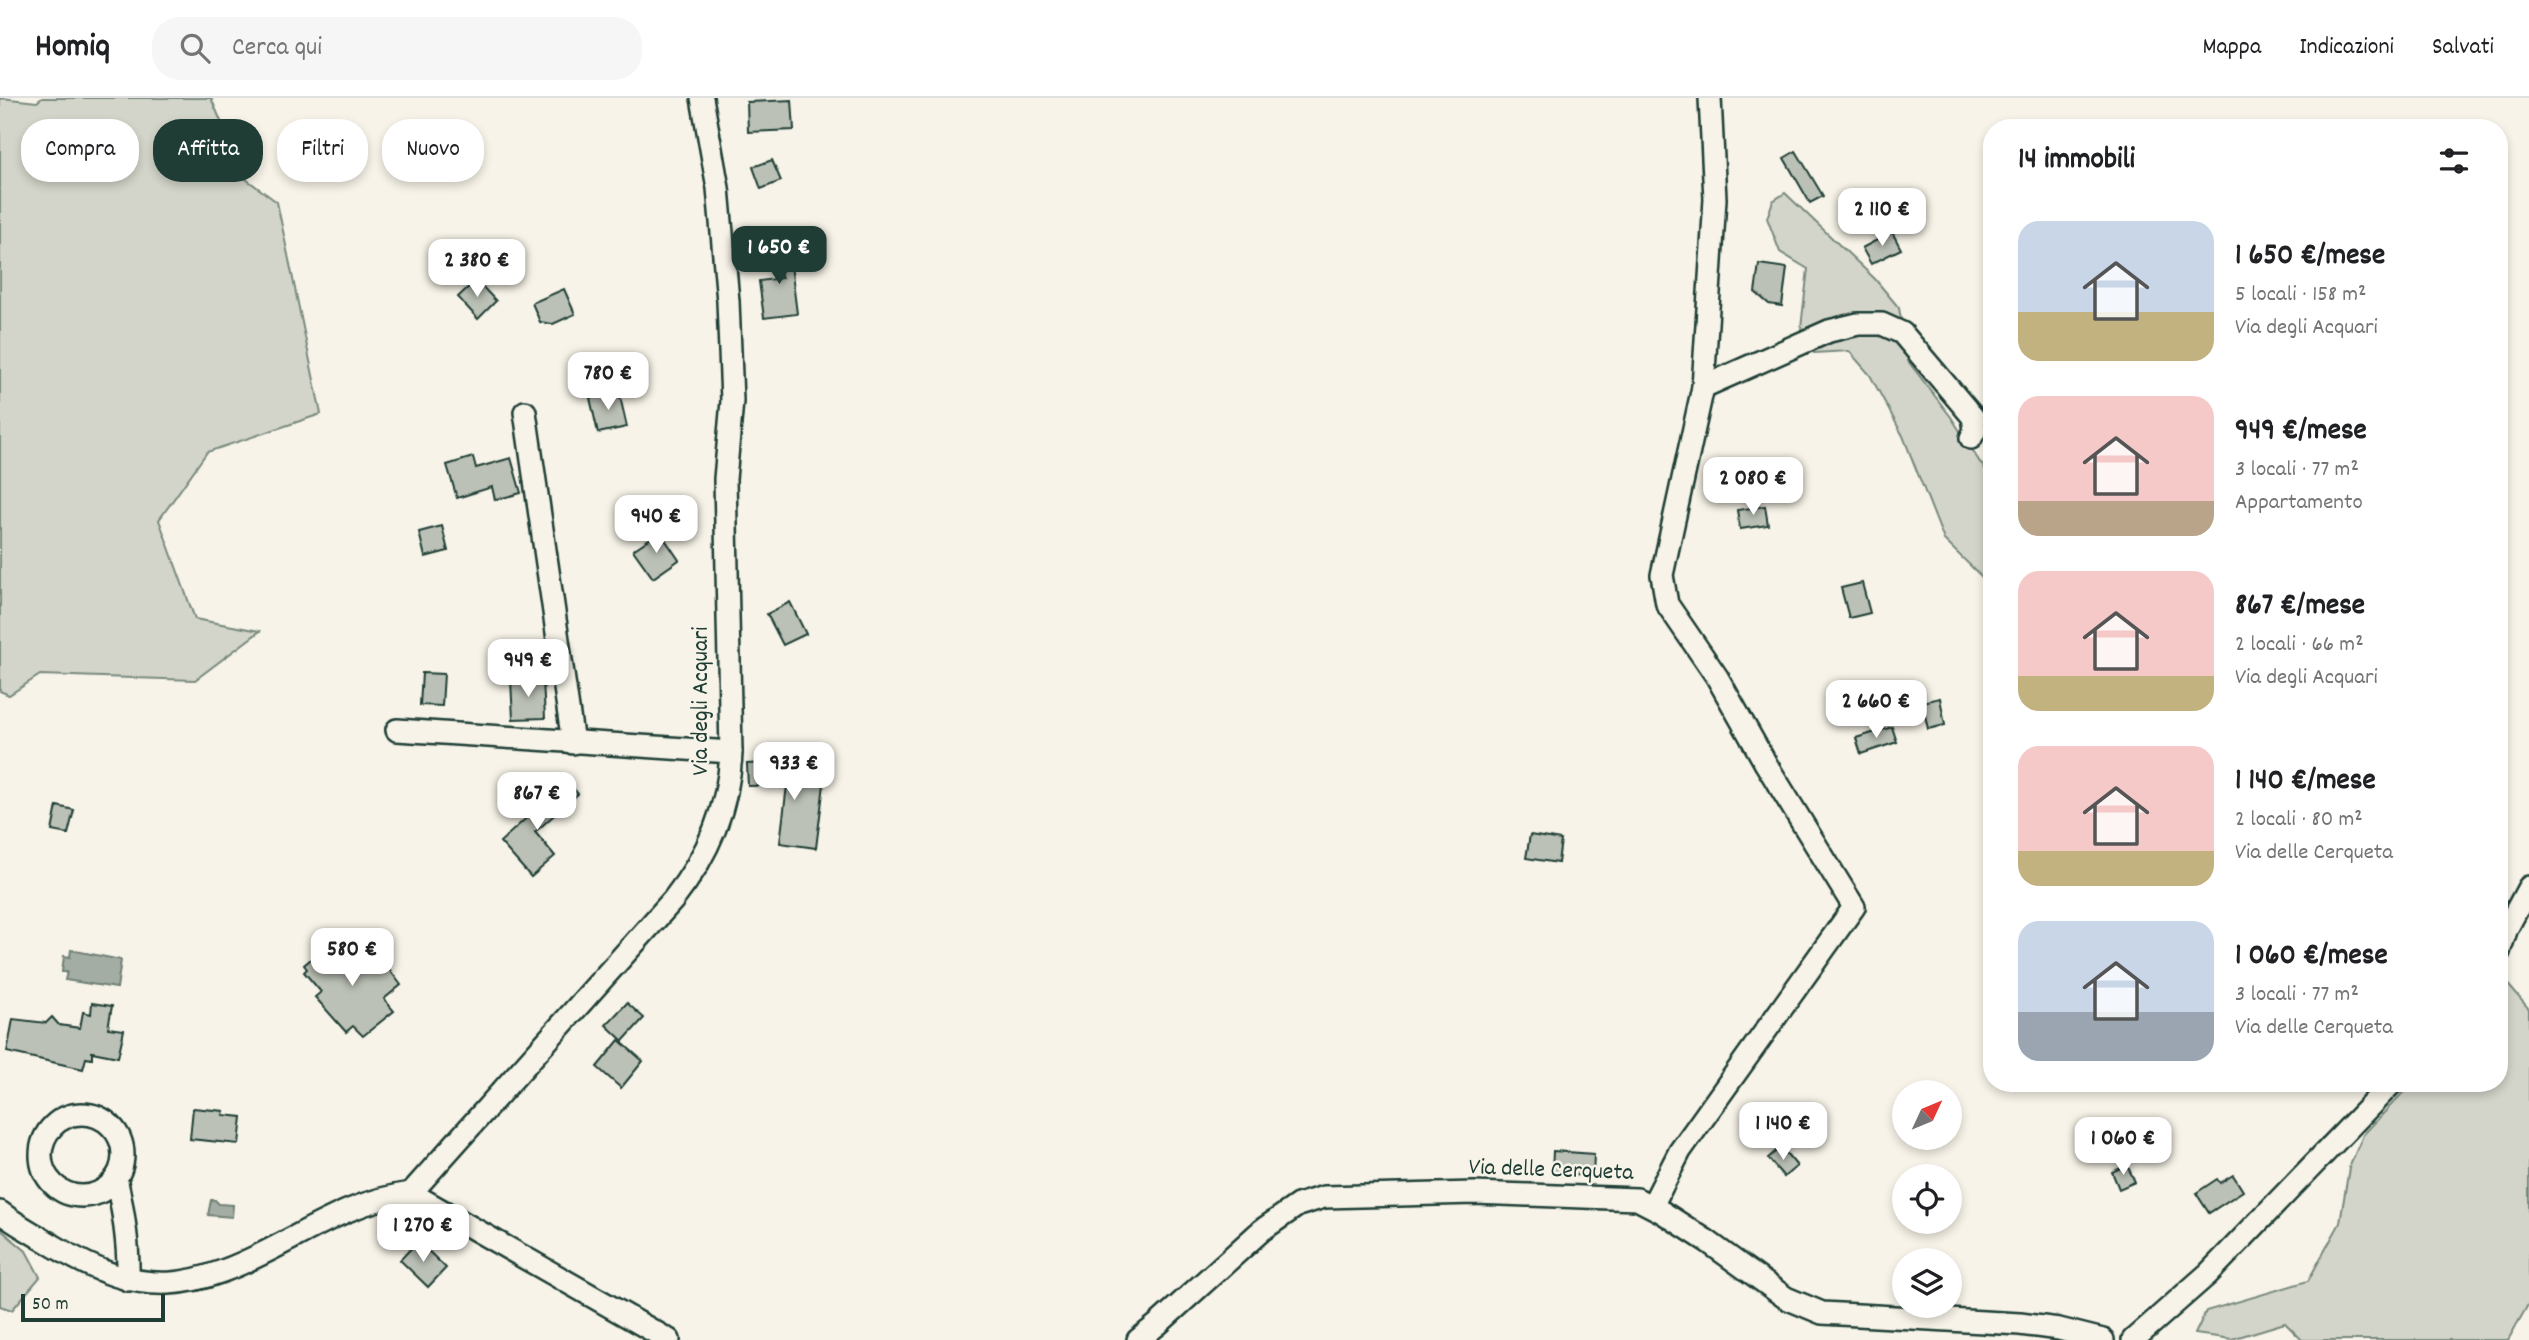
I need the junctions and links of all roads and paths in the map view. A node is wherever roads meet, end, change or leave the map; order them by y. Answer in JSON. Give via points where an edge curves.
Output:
{"nodes":[{"id":1,"x":702,"y":98,"type":"edge"},
{"id":2,"x":1710,"y":98,"type":"edge"},
{"id":3,"x":1703,"y":387,"type":"junction"},
{"id":4,"x":525,"y":412,"type":"dead end"},
{"id":5,"x":1971,"y":438,"type":"dead end"},
{"id":6,"x":397,"y":730,"type":"dead end"},
{"id":7,"x":573,"y":743,"type":"junction"},
{"id":8,"x":732,"y":752,"type":"junction"},
{"id":9,"x":2529,"y":887,"type":"edge"},
{"id":10,"x":2508,"y":927,"type":"edge"},
{"id":11,"x":2383,"y":1092,"type":"edge"},
{"id":12,"x":116,"y":1178,"type":"dead end"},
{"id":13,"x":411,"y":1193,"type":"junction"},
{"id":14,"x":1652,"y":1206,"type":"junction"},
{"id":15,"x":0,"y":1212,"type":"edge"},
{"id":16,"x":128,"y":1280,"type":"junction"},
{"id":17,"x":669,"y":1340,"type":"edge"},
{"id":18,"x":1138,"y":1340,"type":"edge"},
{"id":19,"x":2103,"y":1340,"type":"edge"},
{"id":20,"x":2133,"y":1340,"type":"edge"}],
"edges":[{"from":1,"to":8,"type":"street","name":"Via degli Acquari","via":[[718,188],[730,326],[732,413],[725,479]]},
{"from":2,"to":3,"type":"street","via":[[1715,199]]},
{"from":3,"to":5,"type":"street","via":[[1829,331],[1882,324],[1902,333],[1973,417]]},
{"from":3,"to":14,"type":"street","via":[[1662,575],[1667,604],[1717,677],[1854,907],[1680,1151]]},
{"from":4,"to":7,"type":"street"},
{"from":6,"to":7,"type":"street"},
{"from":7,"to":8,"type":"street"},
{"from":8,"to":13,"type":"street","name":"Via degli Acquari","via":[[718,820],[684,886]]},
{"from":9,"to":10,"type":"street"},
{"from":11,"to":20,"type":"street","via":[[2208,1274]]},
{"from":12,"to":16,"type":"street","via":[[129,1252]]},
{"from":13,"to":16,"type":"street","via":[[350,1208],[250,1259],[191,1280],[162,1284]]},
{"from":13,"to":17,"type":"street"},
{"from":14,"to":18,"type":"street","name":"Via delle Cerqueta","via":[[1622,1197],[1474,1193],[1313,1199],[1262,1230]]},
{"from":14,"to":19,"type":"street","name":"Via delle Cerqueta","via":[[1786,1298],[1814,1311],[2036,1326]]},
{"from":15,"to":16,"type":"street","via":[[85,1264]]}]}
